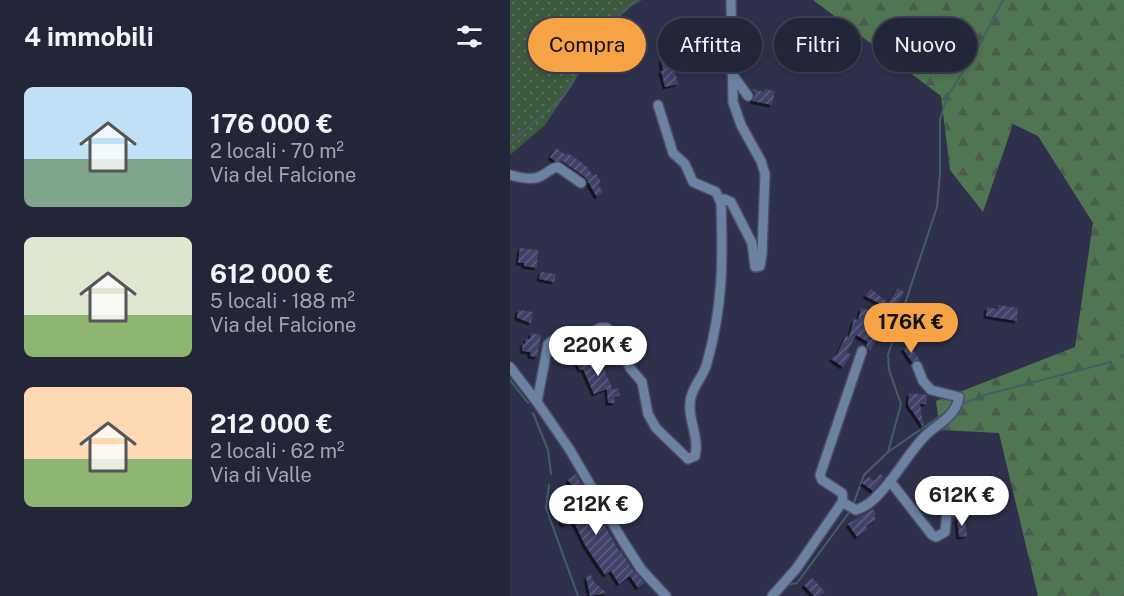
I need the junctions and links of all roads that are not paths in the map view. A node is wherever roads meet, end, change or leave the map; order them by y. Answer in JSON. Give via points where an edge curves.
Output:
{"nodes":[{"id":1,"x":731,"y":0,"type":"edge"},
{"id":2,"x":732,"y":74,"type":"junction"},
{"id":3,"x":748,"y":96,"type":"dead end"},
{"id":4,"x":658,"y":105,"type":"dead end"},
{"id":5,"x":510,"y":175,"type":"edge"},
{"id":6,"x":582,"y":183,"type":"dead end"},
{"id":7,"x":721,"y":203,"type":"junction"},
{"id":8,"x":862,"y":351,"type":"dead end"},
{"id":9,"x":917,"y":366,"type":"dead end"},
{"id":10,"x":510,"y":368,"type":"edge"},
{"id":11,"x":537,"y":402,"type":"junction"},
{"id":12,"x":890,"y":481,"type":"junction"},
{"id":13,"x":844,"y":503,"type":"junction"},
{"id":14,"x":961,"y":511,"type":"dead end"},
{"id":15,"x":776,"y":593,"type":"edge"},
{"id":16,"x":666,"y":596,"type":"edge"}],
"edges":[{"from":1,"to":2,"type":"street"},
{"from":2,"to":3,"type":"street"},
{"from":2,"to":7,"type":"street","via":[[741,125],[765,174],[760,266],[754,266],[752,243],[736,208],[728,199]]},
{"from":4,"to":7,"type":"street","via":[[673,153],[685,164],[693,182],[716,192]]},
{"from":5,"to":6,"type":"street","via":[[540,177],[558,167]]},
{"from":7,"to":11,"type":"street","via":[[720,307],[707,363],[691,397],[695,456],[688,459],[656,428],[648,414],[642,382],[607,328],[596,330],[576,353],[556,341],[548,344]]},
{"from":8,"to":13,"type":"street","via":[[820,475],[842,493]]},
{"from":9,"to":12,"type":"street","via":[[931,390],[959,400]]},
{"from":10,"to":11,"type":"street"},
{"from":11,"to":16,"type":"street","via":[[641,569]]},
{"from":12,"to":13,"type":"street","via":[[872,501],[856,510]]},
{"from":12,"to":14,"type":"street","via":[[936,537],[945,532],[947,512]]},
{"from":13,"to":15,"type":"street"}]}
